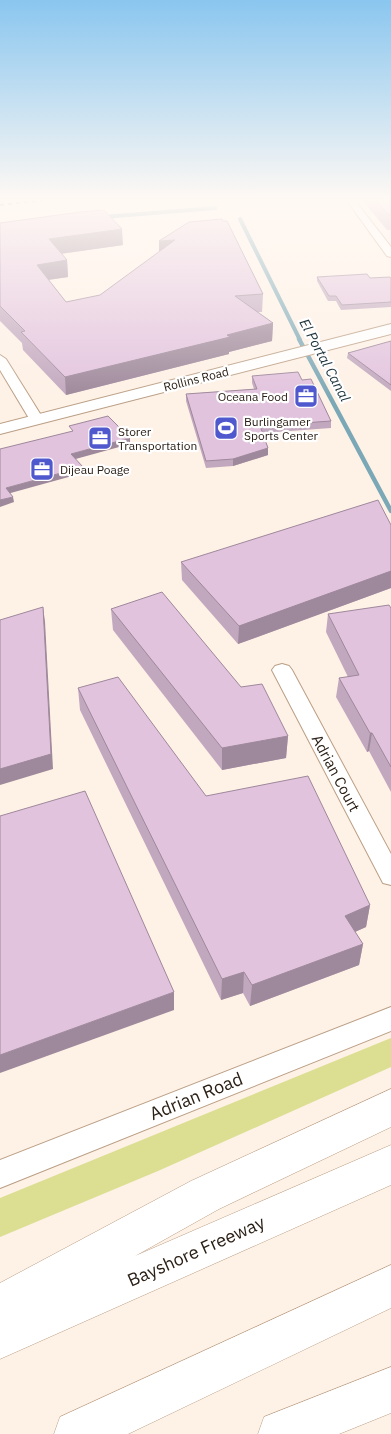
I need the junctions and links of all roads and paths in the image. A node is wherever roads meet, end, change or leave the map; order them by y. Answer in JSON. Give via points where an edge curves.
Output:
{"nodes":[{"id":1,"x":391,"y":329,"type":"edge"},
{"id":2,"x":0,"y":359,"type":"edge"},
{"id":3,"x":37,"y":420,"type":"junction"},
{"id":4,"x":0,"y":429,"type":"edge"},
{"id":5,"x":282,"y":670,"type":"dead end"},
{"id":6,"x":391,"y":876,"type":"edge"},
{"id":7,"x":391,"y":1019,"type":"edge"},
{"id":8,"x":391,"y":1107,"type":"edge"},
{"id":9,"x":391,"y":1165,"type":"edge"},
{"id":10,"x":0,"y":1174,"type":"edge"},
{"id":11,"x":391,"y":1286,"type":"edge"},
{"id":12,"x":0,"y":1307,"type":"edge"},
{"id":13,"x":0,"y":1337,"type":"edge"},
{"id":14,"x":391,"y":1390,"type":"edge"},
{"id":15,"x":77,"y":1434,"type":"edge"},
{"id":16,"x":281,"y":1434,"type":"edge"}],
"edges":[{"from":1,"to":3,"type":"main road","name":"Rollins Road"},
{"from":2,"to":3,"type":"street"},
{"from":3,"to":4,"type":"main road","name":"Rollins Road"},
{"from":5,"to":6,"type":"street","name":"Adrian Court"},
{"from":7,"to":10,"type":"street","name":"Adrian Road"},
{"from":8,"to":12,"type":"highway","via":[[205,1194]]},
{"from":9,"to":13,"type":"highway","name":"Bayshore Freeway"},
{"from":11,"to":15,"type":"highway"},
{"from":14,"to":16,"type":"highway"}]}
